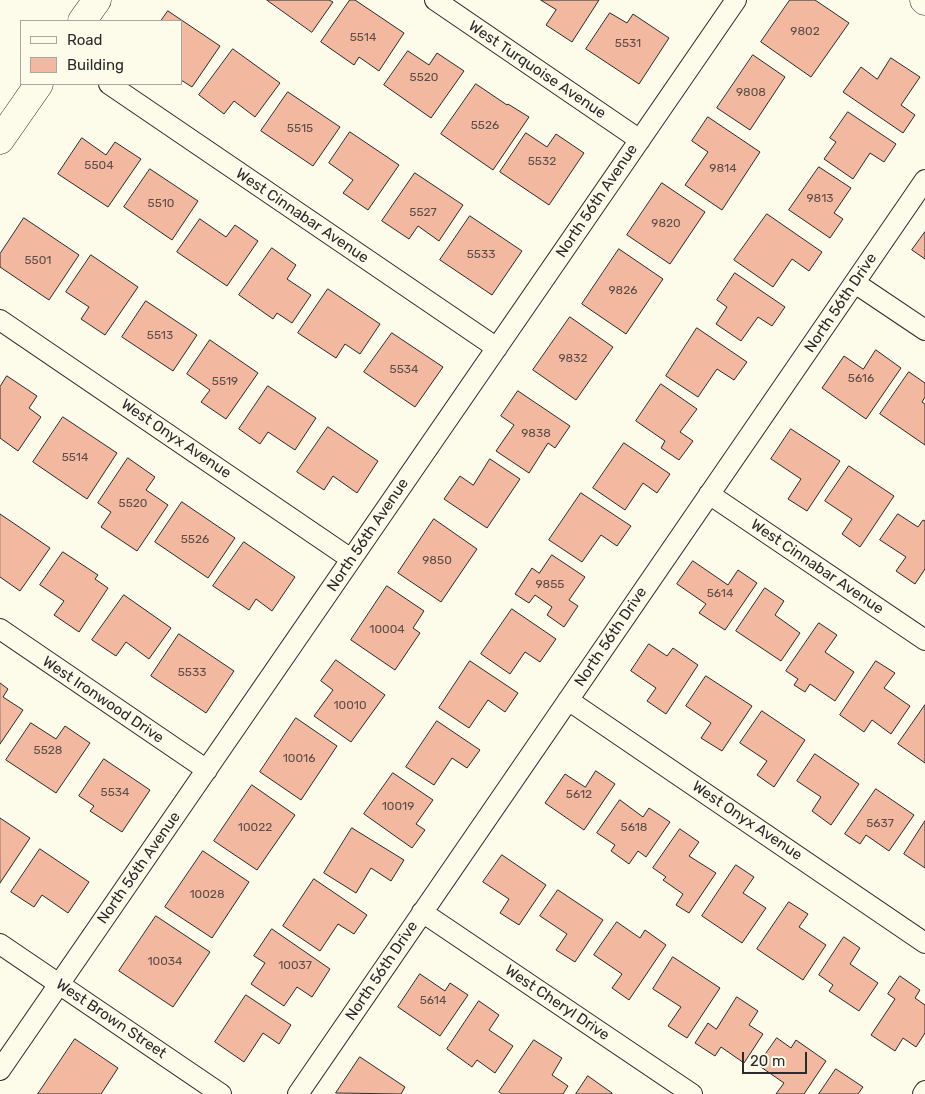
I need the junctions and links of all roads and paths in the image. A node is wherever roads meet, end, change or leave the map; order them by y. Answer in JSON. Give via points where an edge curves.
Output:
{"nodes":[{"id":1,"x":96,"y":0,"type":"edge"},
{"id":2,"x":435,"y":0,"type":"edge"},
{"id":3,"x":736,"y":0,"type":"edge"},
{"id":4,"x":83,"y":20,"type":"edge"},
{"id":5,"x":38,"y":85,"type":"edge"},
{"id":6,"x":109,"y":85,"type":"edge"},
{"id":7,"x":0,"y":140,"type":"edge"},
{"id":8,"x":640,"y":140,"type":"junction"},
{"id":9,"x":925,"y":180,"type":"edge"},
{"id":10,"x":855,"y":283,"type":"junction"},
{"id":11,"x":0,"y":320,"type":"edge"},
{"id":12,"x":925,"y":330,"type":"edge"},
{"id":13,"x":496,"y":348,"type":"junction"},
{"id":14,"x":709,"y":494,"type":"junction"},
{"id":15,"x":351,"y":559,"type":"junction"},
{"id":16,"x":0,"y":629,"type":"edge"},
{"id":17,"x":925,"y":640,"type":"edge"},
{"id":18,"x":568,"y":700,"type":"junction"},
{"id":19,"x":207,"y":770,"type":"junction"},
{"id":20,"x":422,"y":912,"type":"junction"},
{"id":21,"x":925,"y":943,"type":"edge"},
{"id":22,"x":0,"y":944,"type":"edge"},
{"id":23,"x":59,"y":984,"type":"junction"},
{"id":24,"x":0,"y":1070,"type":"edge"},
{"id":25,"x":221,"y":1094,"type":"edge"},
{"id":26,"x":298,"y":1094,"type":"edge"},
{"id":27,"x":692,"y":1094,"type":"edge"}],
"edges":[{"from":1,"to":4,"type":"street"},
{"from":2,"to":8,"type":"street","name":"West Turquoise Avenue"},
{"from":3,"to":8,"type":"street","name":"North 56th Avenue"},
{"from":5,"to":7,"type":"street"},
{"from":6,"to":13,"type":"street","name":"West Cinnabar Avenue"},
{"from":8,"to":13,"type":"street","name":"North 56th Avenue"},
{"from":9,"to":10,"type":"street","name":"North 56th Drive"},
{"from":10,"to":12,"type":"street"},
{"from":10,"to":14,"type":"street","name":"North 56th Drive"},
{"from":11,"to":15,"type":"street","name":"West Onyx Avenue"},
{"from":13,"to":15,"type":"street","name":"North 56th Avenue"},
{"from":14,"to":17,"type":"street","name":"West Cinnabar Avenue"},
{"from":14,"to":18,"type":"street","name":"North 56th Drive"},
{"from":15,"to":19,"type":"street","name":"North 56th Avenue"},
{"from":16,"to":19,"type":"street","name":"West Ironwood Drive"},
{"from":18,"to":20,"type":"street","name":"North 56th Drive"},
{"from":18,"to":21,"type":"street","name":"West Onyx Avenue"},
{"from":19,"to":23,"type":"street","name":"North 56th Avenue"},
{"from":20,"to":26,"type":"street","name":"North 56th Drive"},
{"from":20,"to":27,"type":"street","name":"West Cheryl Drive"},
{"from":22,"to":23,"type":"street","name":"West Brown Street"},
{"from":23,"to":24,"type":"street","name":"North 56th Avenue"},
{"from":23,"to":25,"type":"street","name":"West Brown Street"}]}
